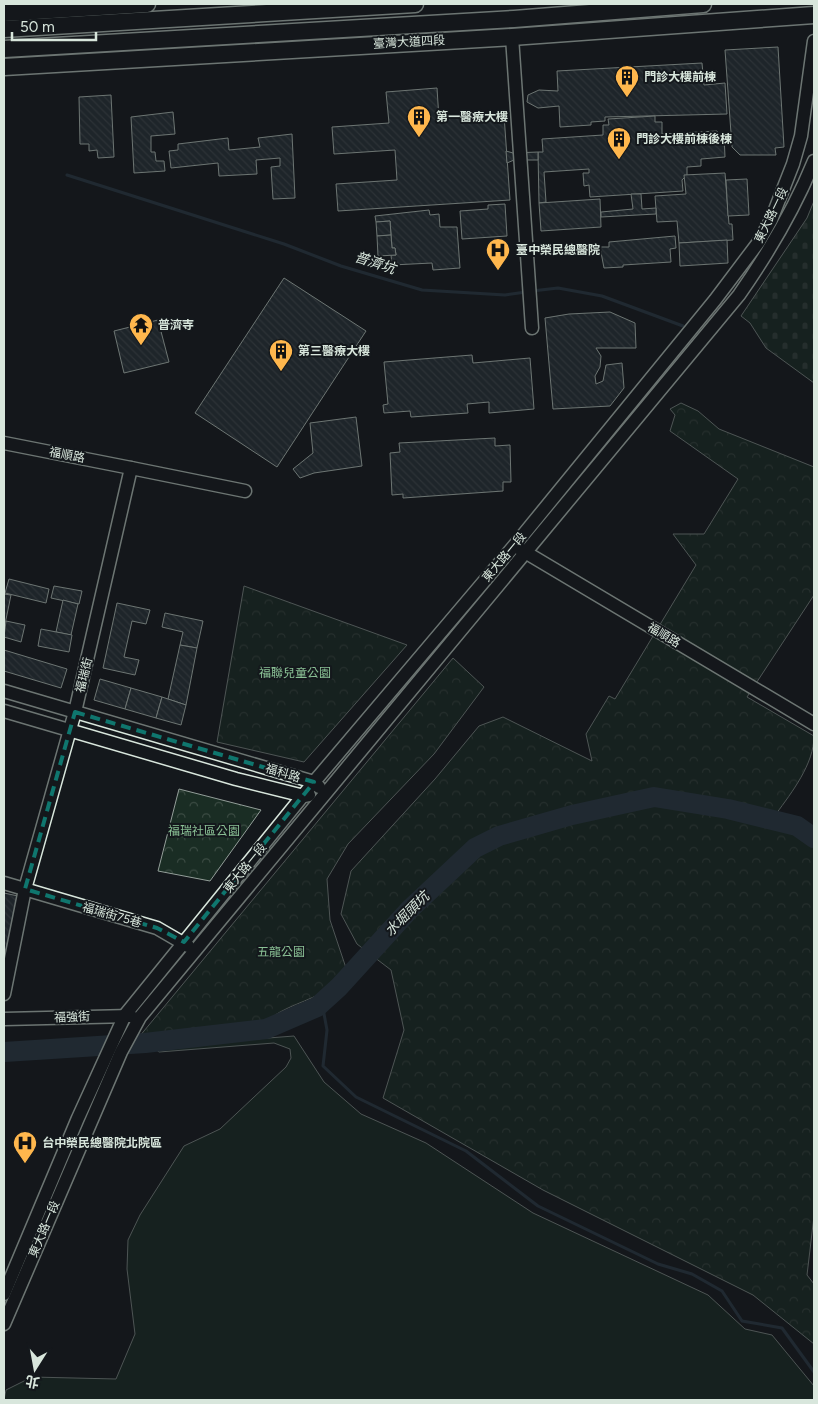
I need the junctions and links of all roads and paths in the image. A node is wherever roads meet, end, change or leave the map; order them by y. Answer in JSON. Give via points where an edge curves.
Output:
{"nodes":[{"id":1,"x":124,"y":4,"type":"edge"},
{"id":2,"x":147,"y":4,"type":"edge"},
{"id":3,"x":414,"y":4,"type":"edge"},
{"id":4,"x":703,"y":4,"type":"edge"},
{"id":5,"x":4,"y":13,"type":"edge"},
{"id":6,"x":814,"y":14,"type":"edge"},
{"id":7,"x":4,"y":28,"type":"edge"},
{"id":8,"x":512,"y":37,"type":"junction"},
{"id":9,"x":814,"y":41,"type":"edge"},
{"id":10,"x":4,"y":49,"type":"edge"},
{"id":11,"x":4,"y":67,"type":"edge"},
{"id":12,"x":814,"y":161,"type":"edge"},
{"id":13,"x":532,"y":328,"type":"dead end"},
{"id":14,"x":4,"y":442,"type":"edge"},
{"id":15,"x":131,"y":468,"type":"junction"},
{"id":16,"x":563,"y":485,"type":"junction"},
{"id":17,"x":245,"y":491,"type":"dead end"},
{"id":18,"x":574,"y":494,"type":"junction"},
{"id":19,"x":514,"y":546,"type":"junction"},
{"id":20,"x":527,"y":553,"type":"junction"},
{"id":21,"x":4,"y":691,"type":"edge"},
{"id":22,"x":4,"y":710,"type":"edge"},
{"id":23,"x":75,"y":712,"type":"junction"},
{"id":24,"x":814,"y":724,"type":"edge"},
{"id":25,"x":70,"y":730,"type":"junction"},
{"id":26,"x":314,"y":782,"type":"junction"},
{"id":27,"x":325,"y":793,"type":"junction"},
{"id":28,"x":304,"y":796,"type":"junction"},
{"id":29,"x":4,"y":882,"type":"edge"},
{"id":30,"x":25,"y":888,"type":"junction"},
{"id":31,"x":184,"y":942,"type":"junction"},
{"id":32,"x":194,"y":951,"type":"junction"},
{"id":33,"x":4,"y":994,"type":"edge"},
{"id":34,"x":125,"y":1015,"type":"junction"},
{"id":35,"x":140,"y":1017,"type":"junction"},
{"id":36,"x":4,"y":1019,"type":"edge"},
{"id":37,"x":4,"y":1294,"type":"edge"},
{"id":38,"x":4,"y":1324,"type":"edge"}],
"edges":[{"from":1,"to":2,"type":"main road"},
{"from":1,"to":5,"type":"main road"},
{"from":3,"to":7,"type":"main road"},
{"from":4,"to":10,"type":"main road","name":"臺灣大道四段","via":[[514,19]]},
{"from":6,"to":8,"type":"main road","name":"臺灣大道四段"},
{"from":8,"to":11,"type":"main road","name":"臺灣大道四段"},
{"from":8,"to":13,"type":"street"},
{"from":9,"to":16,"type":"street","name":"東大路一段","via":[[794,164],[758,244]]},
{"from":12,"to":18,"type":"street","name":"東大路一段","via":[[802,192],[775,242],[739,295]]},
{"from":14,"to":15,"type":"street","name":"福順路"},
{"from":15,"to":17,"type":"street"},
{"from":15,"to":23,"type":"street","name":"福瑞街"},
{"from":16,"to":18,"type":"street"},
{"from":16,"to":19,"type":"street","name":"東大路一段"},
{"from":18,"to":20,"type":"street","name":"東大路一段"},
{"from":19,"to":20,"type":"street","name":"福順路"},
{"from":19,"to":26,"type":"street","name":"東大路一段"},
{"from":20,"to":24,"type":"street","name":"福順路"},
{"from":20,"to":27,"type":"street","name":"東大路一段"},
{"from":21,"to":23,"type":"street","name":"福科路"},
{"from":22,"to":25,"type":"street","name":"福科路"},
{"from":23,"to":25,"type":"street","name":"福瑞街"},
{"from":23,"to":26,"type":"street","name":"福科路"},
{"from":25,"to":28,"type":"street","name":"福科路"},
{"from":25,"to":30,"type":"street","name":"福瑞街"},
{"from":26,"to":27,"type":"street","name":"福科路"},
{"from":26,"to":28,"type":"street","name":"東大路一段"},
{"from":27,"to":28,"type":"street","name":"福科路"},
{"from":27,"to":32,"type":"street","name":"東大路一段"},
{"from":28,"to":31,"type":"street","name":"東大路一段"},
{"from":29,"to":30,"type":"street","name":"福瑞街75巷"},
{"from":30,"to":31,"type":"street","name":"福瑞街75巷","via":[[157,928]]},
{"from":30,"to":33,"type":"street","name":"福瑞街"},
{"from":31,"to":32,"type":"street","name":"福瑞街75巷"},
{"from":31,"to":34,"type":"street","name":"東大路一段"},
{"from":32,"to":35,"type":"street","name":"東大路一段"},
{"from":34,"to":35,"type":"street","name":"福強街"},
{"from":34,"to":36,"type":"street","name":"福強街"},
{"from":34,"to":37,"type":"street","name":"東大路一段"},
{"from":35,"to":38,"type":"street","name":"東大路一段","via":[[121,1052]]}]}
